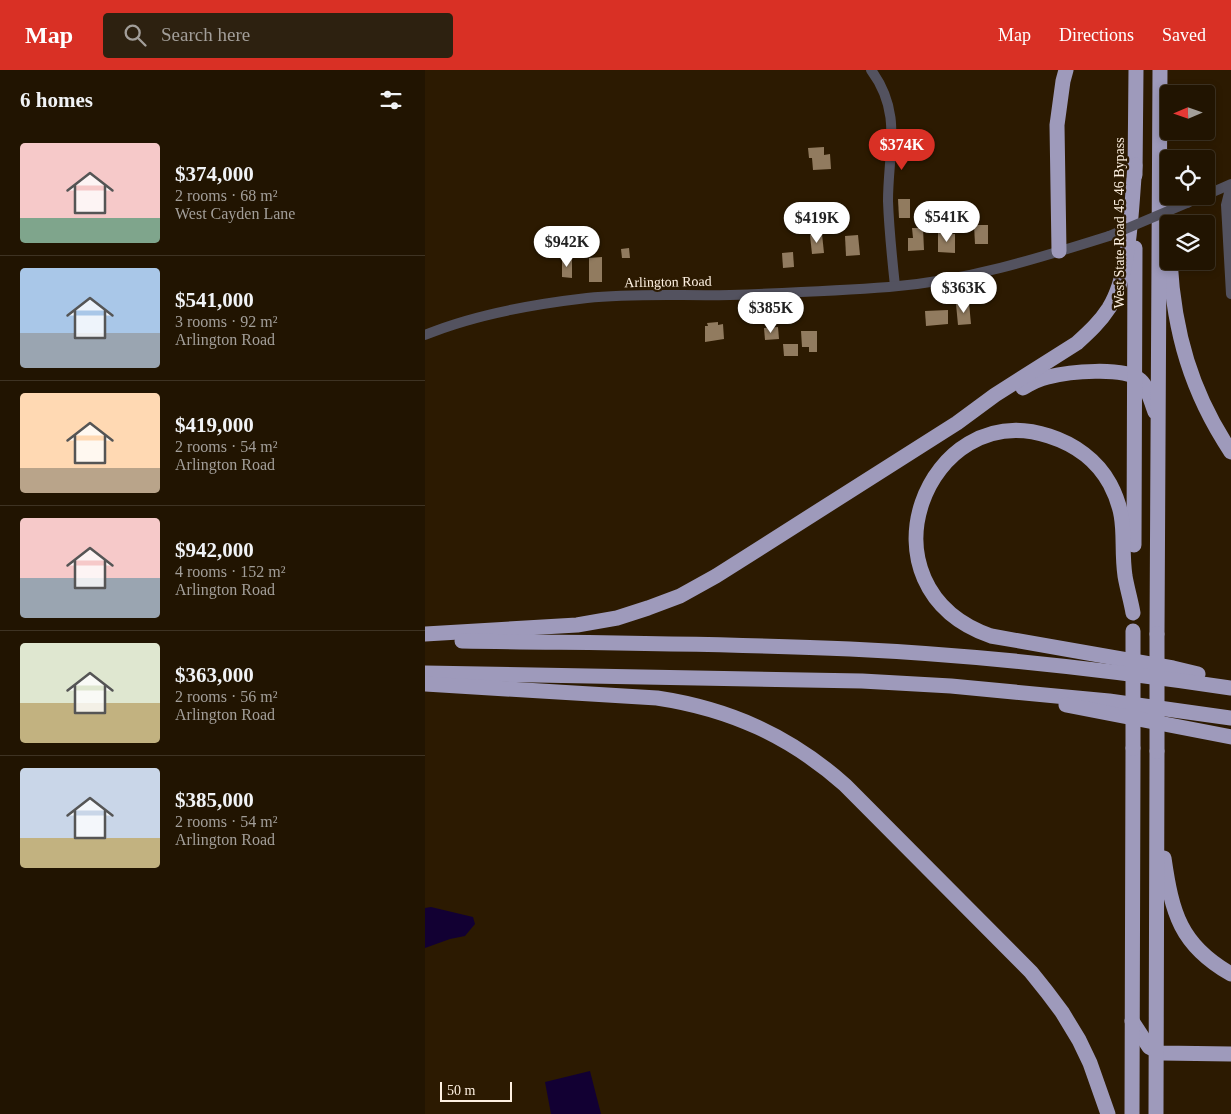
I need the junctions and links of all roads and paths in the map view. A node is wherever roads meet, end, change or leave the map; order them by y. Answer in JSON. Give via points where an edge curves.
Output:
{"nodes":[{"id":1,"x":871,"y":70,"type":"edge"},
{"id":2,"x":1066,"y":70,"type":"edge"},
{"id":3,"x":1136,"y":70,"type":"edge"},
{"id":4,"x":1159,"y":70,"type":"edge"},
{"id":5,"x":1159,"y":87,"type":"junction"},
{"id":6,"x":1135,"y":165,"type":"junction"},
{"id":7,"x":1231,"y":184,"type":"edge"},
{"id":8,"x":1215,"y":190,"type":"edge"},
{"id":9,"x":1182,"y":205,"type":"edge"},
{"id":10,"x":1167,"y":215,"type":"edge"},
{"id":11,"x":1059,"y":252,"type":"junction"},
{"id":12,"x":1171,"y":270,"type":"edge"},
{"id":13,"x":895,"y":286,"type":"junction"},
{"id":14,"x":1231,"y":294,"type":"edge"},
{"id":15,"x":425,"y":335,"type":"edge"},
{"id":16,"x":1135,"y":377,"type":"junction"},
{"id":17,"x":1158,"y":420,"type":"junction"},
{"id":18,"x":957,"y":424,"type":"junction"},
{"id":19,"x":1231,"y":452,"type":"edge"},
{"id":20,"x":1133,"y":613,"type":"junction"},
{"id":21,"x":425,"y":634,"type":"edge"},
{"id":22,"x":425,"y":640,"type":"edge"},
{"id":23,"x":425,"y":673,"type":"edge"},
{"id":24,"x":1231,"y":683,"type":"edge"},
{"id":25,"x":425,"y":684,"type":"edge"},
{"id":26,"x":1231,"y":688,"type":"edge"},
{"id":27,"x":1004,"y":691,"type":"junction"},
{"id":28,"x":1231,"y":718,"type":"edge"},
{"id":29,"x":1231,"y":737,"type":"edge"},
{"id":30,"x":1157,"y":770,"type":"junction"},
{"id":31,"x":1231,"y":974,"type":"edge"},
{"id":32,"x":1132,"y":1021,"type":"junction"},
{"id":33,"x":1156,"y":1051,"type":"junction"},
{"id":34,"x":1231,"y":1054,"type":"edge"},
{"id":35,"x":1108,"y":1114,"type":"edge"},
{"id":36,"x":1132,"y":1114,"type":"edge"},
{"id":37,"x":1156,"y":1114,"type":"edge"}],
"edges":[{"from":1,"to":13,"type":"street","via":[[883,88],[891,116],[888,203]]},
{"from":2,"to":11,"type":"highway","via":[[1057,124]]},
{"from":3,"to":6,"type":"highway","name":"West State Road 45 46 Bypass"},
{"from":4,"to":5,"type":"highway"},
{"from":5,"to":10,"type":"highway"},
{"from":5,"to":17,"type":"highway"},
{"from":6,"to":16,"type":"highway","name":"West State Road 45 46 Bypass"},
{"from":6,"to":18,"type":"highway","via":[[1124,269],[1104,316],[1077,342],[995,395]]},
{"from":7,"to":8,"type":"street"},
{"from":7,"to":14,"type":"street","via":[[1227,205]]},
{"from":9,"to":11,"type":"street","name":"Arlington Road","bridge":true,"via":[[1109,236]]},
{"from":11,"to":13,"type":"street","name":"Arlington Road","via":[[992,270]]},
{"from":12,"to":19,"type":"highway","via":[[1176,322],[1188,366],[1205,409]]},
{"from":13,"to":15,"type":"street","name":"Arlington Road","via":[[770,294],[587,298],[498,313]]},
{"from":16,"to":17,"type":"highway","via":[[1143,384]]},
{"from":16,"to":18,"type":"highway","via":[[1111,372],[1049,376]]},
{"from":16,"to":20,"type":"highway","name":"West State Road 45 46 Bypass"},
{"from":17,"to":30,"type":"highway","bridge":true},
{"from":18,"to":21,"type":"highway","via":[[725,571],[679,596],[617,618],[577,625]]},
{"from":20,"to":24,"type":"highway","via":[[1125,576],[1120,507],[1102,471],[1081,451],[1044,434],[1003,432],[984,437],[964,448],[933,478],[918,511],[917,556],[927,583],[955,618],[991,636],[1173,668]]},
{"from":20,"to":32,"type":"highway","bridge":true},
{"from":22,"to":26,"type":"highway","via":[[902,652],[1078,667]]},
{"from":23,"to":27,"type":"highway","via":[[836,680]]},
{"from":25,"to":35,"type":"highway","via":[[677,701],[728,716],[788,742],[845,785],[1031,972],[1079,1040]]},
{"from":27,"to":28,"type":"highway"},
{"from":27,"to":29,"type":"highway"},
{"from":30,"to":31,"type":"highway","via":[[1161,833],[1170,897],[1177,919],[1201,953]]},
{"from":30,"to":33,"type":"highway"},
{"from":32,"to":33,"type":"highway","via":[[1149,1047]]},
{"from":32,"to":36,"type":"highway"},
{"from":33,"to":34,"type":"highway","via":[[1166,1054]]},
{"from":33,"to":37,"type":"highway"}]}
